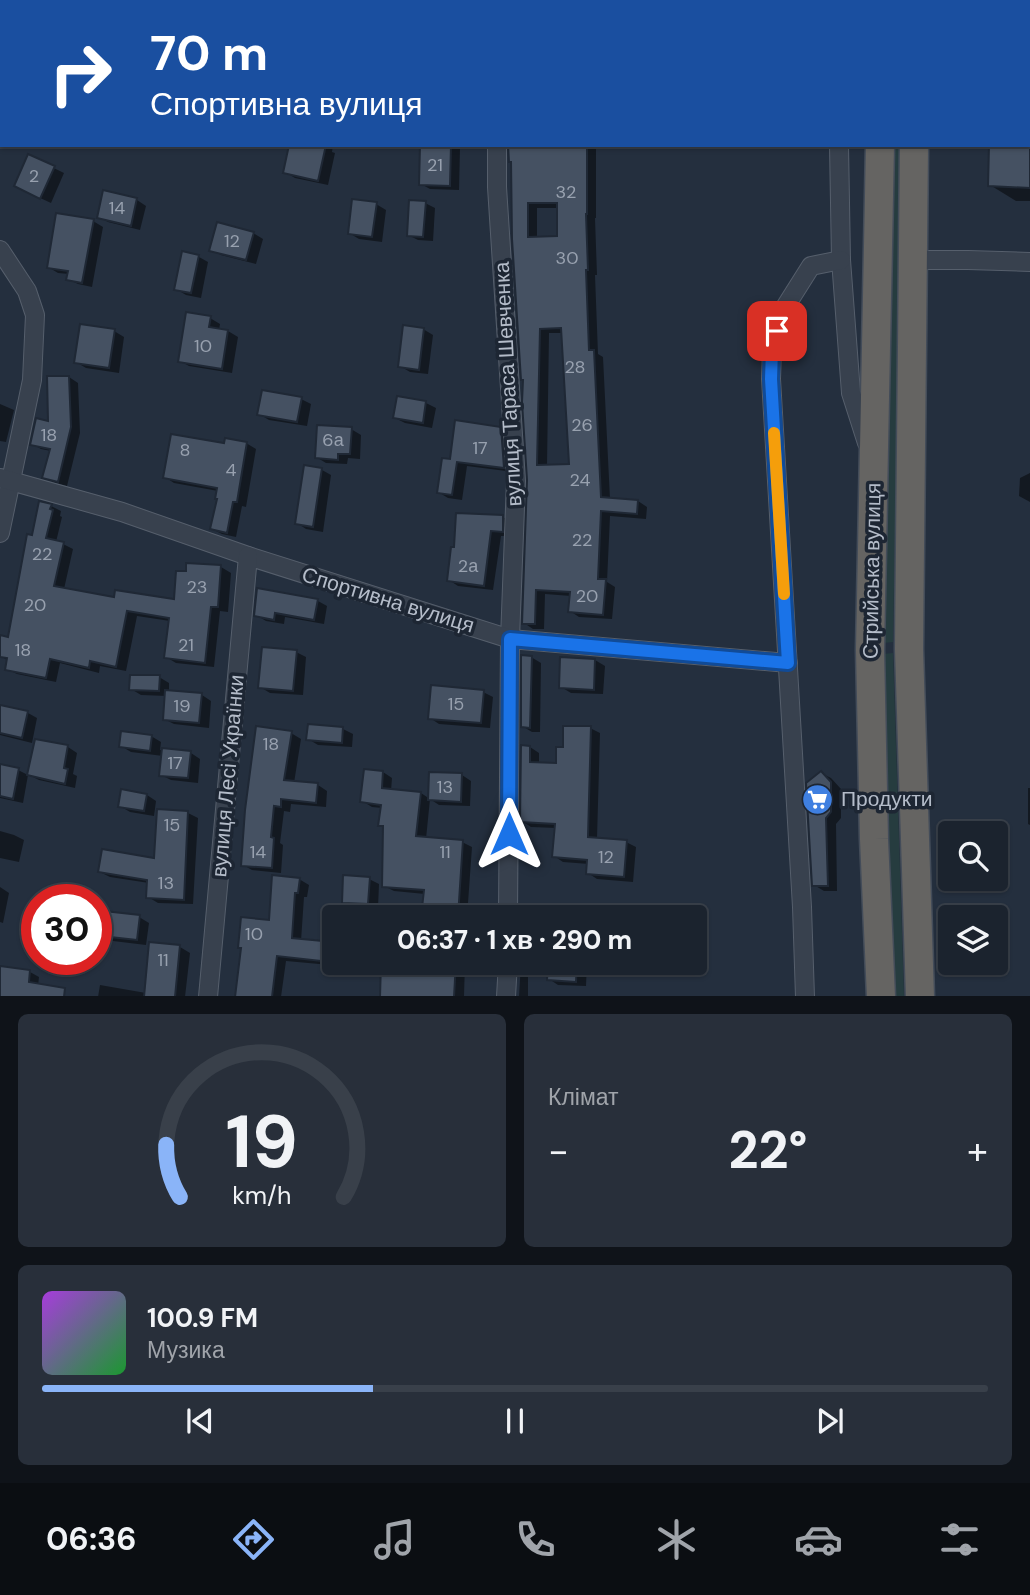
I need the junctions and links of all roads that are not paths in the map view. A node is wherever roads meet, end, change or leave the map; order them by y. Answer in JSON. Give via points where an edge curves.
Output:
{"nodes":[{"id":1,"x":497,"y":147,"type":"edge"},
{"id":2,"x":839,"y":147,"type":"edge"},
{"id":3,"x":880,"y":147,"type":"edge"},
{"id":4,"x":914,"y":147,"type":"edge"},
{"id":5,"x":0,"y":250,"type":"edge"},
{"id":6,"x":841,"y":260,"type":"junction"},
{"id":7,"x":913,"y":260,"type":"junction"},
{"id":8,"x":1030,"y":262,"type":"edge"},
{"id":9,"x":874,"y":463,"type":"junction"},
{"id":10,"x":5,"y":480,"type":"edge"},
{"id":11,"x":0,"y":533,"type":"edge"},
{"id":12,"x":248,"y":556,"type":"junction"},
{"id":13,"x":510,"y":639,"type":"junction"},
{"id":14,"x":788,"y":663,"type":"junction"},
{"id":15,"x":508,"y":905,"type":"edge"},
{"id":16,"x":507,"y":975,"type":"edge"},
{"id":17,"x":208,"y":996,"type":"edge"},
{"id":18,"x":506,"y":996,"type":"edge"},
{"id":19,"x":805,"y":996,"type":"edge"},
{"id":20,"x":881,"y":996,"type":"edge"},
{"id":21,"x":920,"y":996,"type":"edge"}],
"edges":[{"from":1,"to":13,"type":"street","name":"вулиця Тараса Шевченка","via":[[516,481]]},
{"from":2,"to":6,"type":"street"},
{"from":3,"to":9,"type":"highway","name":"Стрийська вулиця"},
{"from":4,"to":7,"type":"highway","name":"Стрийська вулиця"},
{"from":5,"to":10,"type":"street","via":[[27,291],[34,315],[32,380]]},
{"from":6,"to":9,"type":"street","via":[[851,393]]},
{"from":6,"to":14,"type":"street","via":[[811,266],[782,312],[772,350]]},
{"from":7,"to":8,"type":"street"},
{"from":7,"to":21,"type":"highway","name":"Стрийська вулиця","via":[[909,649]]},
{"from":9,"to":20,"type":"highway","name":"Стрийська вулиця","via":[[870,663]]},
{"from":10,"to":11,"type":"street"},
{"from":10,"to":12,"type":"street","name":"Спортивна вулиця","via":[[122,512]]},
{"from":12,"to":13,"type":"street","name":"Спортивна вулиця"},
{"from":12,"to":17,"type":"street","name":"вулиця Лесі Українки"},
{"from":13,"to":14,"type":"street","name":"Спортивна вулиця"},
{"from":13,"to":15,"type":"street","name":"вулиця Тараса Шевченка"},
{"from":14,"to":19,"type":"street"},
{"from":16,"to":18,"type":"street"}]}
